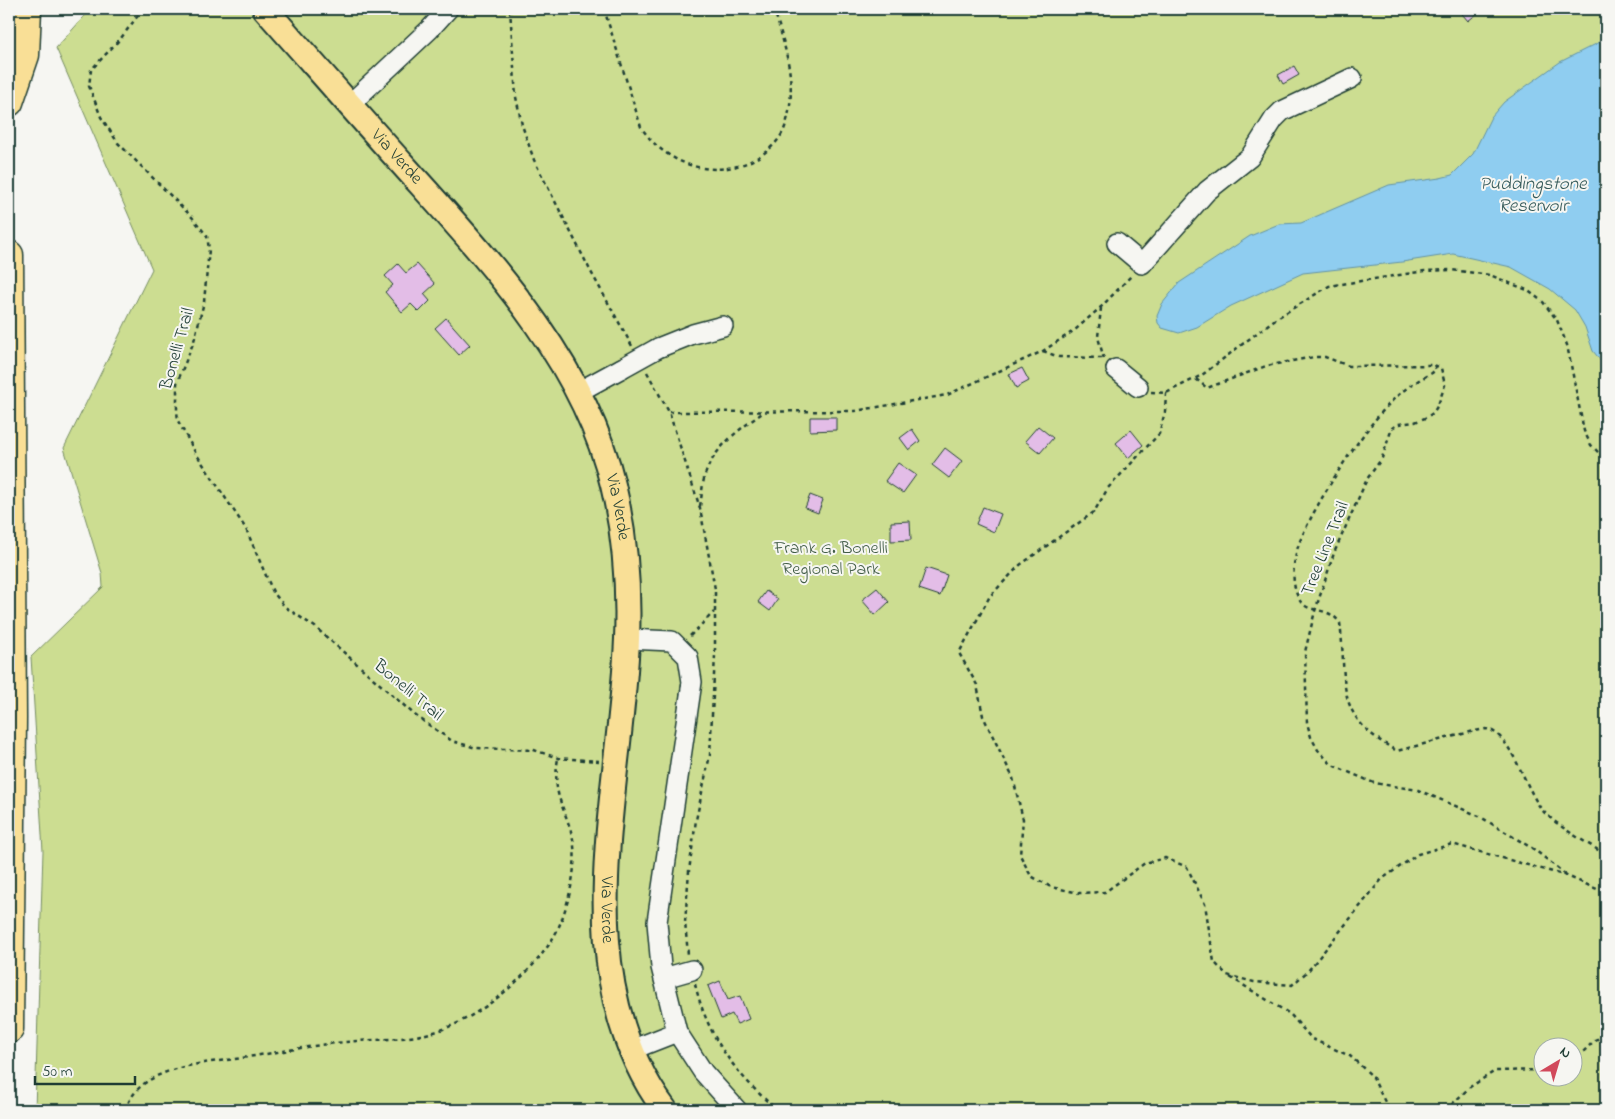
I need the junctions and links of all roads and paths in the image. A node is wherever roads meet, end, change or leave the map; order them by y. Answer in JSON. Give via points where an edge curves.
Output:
{"nodes":[{"id":1,"x":27,"y":9,"type":"edge"},
{"id":2,"x":143,"y":9,"type":"edge"},
{"id":3,"x":265,"y":9,"type":"edge"},
{"id":4,"x":448,"y":9,"type":"edge"},
{"id":5,"x":510,"y":9,"type":"edge"},
{"id":6,"x":604,"y":9,"type":"edge"},
{"id":7,"x":774,"y":9,"type":"edge"},
{"id":8,"x":1352,"y":78,"type":"dead end"},
{"id":9,"x":9,"y":102,"type":"edge"},
{"id":10,"x":349,"y":105,"type":"junction"},
{"id":11,"x":1117,"y":243,"type":"dead end"},
{"id":12,"x":9,"y":255,"type":"edge"},
{"id":13,"x":1142,"y":264,"type":"junction"},
{"id":14,"x":1101,"y":307,"type":"junction"},
{"id":15,"x":723,"y":326,"type":"dead end"},
{"id":16,"x":632,"y":346,"type":"dead end"},
{"id":17,"x":1043,"y":351,"type":"junction"},
{"id":18,"x":1109,"y":363,"type":"junction"},
{"id":19,"x":1434,"y":365,"type":"junction"},
{"id":20,"x":646,"y":371,"type":"dead end"},
{"id":21,"x":1196,"y":379,"type":"junction"},
{"id":22,"x":1138,"y":387,"type":"joint"},
{"id":23,"x":578,"y":392,"type":"junction"},
{"id":24,"x":1166,"y":393,"type":"junction"},
{"id":25,"x":669,"y":412,"type":"junction"},
{"id":26,"x":766,"y":412,"type":"junction"},
{"id":27,"x":1606,"y":460,"type":"edge"},
{"id":28,"x":700,"y":508,"type":"junction"},
{"id":29,"x":1315,"y":610,"type":"junction"},
{"id":30,"x":714,"y":612,"type":"junction"},
{"id":31,"x":627,"y":639,"type":"junction"},
{"id":32,"x":672,"y":641,"type":"junction"},
{"id":33,"x":558,"y":758,"type":"junction"},
{"id":34,"x":617,"y":762,"type":"junction"},
{"id":35,"x":1606,"y":855,"type":"edge"},
{"id":36,"x":1567,"y":876,"type":"junction"},
{"id":37,"x":1606,"y":893,"type":"edge"},
{"id":38,"x":692,"y":970,"type":"junction"},
{"id":39,"x":1226,"y":975,"type":"junction"},
{"id":40,"x":664,"y":978,"type":"junction"},
{"id":41,"x":9,"y":1029,"type":"edge"},
{"id":42,"x":677,"y":1032,"type":"junction"},
{"id":43,"x":1606,"y":1034,"type":"edge"},
{"id":44,"x":631,"y":1050,"type":"junction"},
{"id":45,"x":1582,"y":1053,"type":"edge"},
{"id":46,"x":1532,"y":1070,"type":"edge"},
{"id":47,"x":125,"y":1110,"type":"edge"},
{"id":48,"x":665,"y":1110,"type":"edge"},
{"id":49,"x":737,"y":1110,"type":"edge"},
{"id":50,"x":777,"y":1110,"type":"edge"},
{"id":51,"x":1389,"y":1110,"type":"edge"},
{"id":52,"x":1446,"y":1110,"type":"edge"}],
"edges":[{"from":1,"to":9,"type":"highway","via":[[25,55]]},
{"from":2,"to":33,"type":"path","name":"Bonelli Trail","via":[[91,70],[88,81],[112,135],[207,236],[209,249],[202,313],[176,389],[176,411],[185,434],[239,517],[274,592],[285,607],[314,627],[443,736],[464,746],[534,750]]},
{"from":3,"to":10,"type":"main road","name":"Via Verde"},
{"from":4,"to":10,"type":"street"},
{"from":5,"to":16,"type":"path","via":[[516,97],[534,160]]},
{"from":6,"to":7,"type":"path","via":[[641,127],[650,140],[675,160],[707,170],[737,166],[755,159],[771,149],[786,125],[792,87],[789,62]]},
{"from":8,"to":13,"type":"street","via":[[1282,111],[1250,157],[1206,191]]},
{"from":10,"to":23,"type":"main road","name":"Via Verde","via":[[488,259],[535,321]]},
{"from":11,"to":13,"type":"street"},
{"from":12,"to":41,"type":"highway","via":[[12,718]]},
{"from":13,"to":14,"type":"path"},
{"from":14,"to":17,"type":"path","via":[[1075,330]]},
{"from":14,"to":18,"type":"path","via":[[1098,337]]},
{"from":15,"to":23,"type":"street","bridge":true,"via":[[658,348]]},
{"from":17,"to":18,"type":"path","via":[[1060,357]]},
{"from":17,"to":26,"type":"path","via":[[947,396],[855,411]]},
{"from":18,"to":22,"type":"street"},
{"from":19,"to":21,"type":"path","via":[[1349,366],[1325,357],[1314,357],[1266,366],[1207,388]]},
{"from":19,"to":29,"type":"path","name":"Tree Line Trail","via":[[1444,374],[1442,397],[1433,413],[1425,418],[1392,428],[1382,458],[1365,484],[1334,553]]},
{"from":19,"to":29,"type":"path","via":[[1436,369],[1402,392],[1372,426],[1333,482],[1300,542],[1294,562],[1294,583],[1298,598]]},
{"from":20,"to":25,"type":"path"},
{"from":21,"to":24,"type":"path"},
{"from":21,"to":27,"type":"path","via":[[1274,320],[1328,286],[1425,271],[1451,270],[1490,275],[1528,290],[1557,320],[1568,345],[1584,431],[1591,446]]},
{"from":22,"to":24,"type":"path"},
{"from":23,"to":31,"type":"main road","name":"Via Verde","via":[[613,484],[624,540]]},
{"from":24,"to":39,"type":"path","via":[[1159,434],[1108,488],[1094,512],[1020,565],[990,596],[959,653],[977,685],[983,716],[1015,786],[1023,819],[1020,856],[1031,876],[1051,887],[1079,893],[1105,892],[1145,863],[1165,858],[1187,867],[1205,904],[1214,962]]},
{"from":25,"to":26,"type":"path"},
{"from":25,"to":28,"type":"path"},
{"from":26,"to":28,"type":"path","via":[[731,437],[717,453],[706,474]]},
{"from":28,"to":30,"type":"path","via":[[714,590]]},
{"from":29,"to":35,"type":"path","via":[[1326,610],[1340,623],[1349,707],[1362,726],[1397,751],[1474,731],[1486,729],[1494,733],[1511,751],[1544,813]]},
{"from":29,"to":36,"type":"path","name":"Tree Line Trail","via":[[1305,652],[1305,698],[1311,737],[1325,758],[1360,778],[1418,790],[1479,816],[1535,850]]},
{"from":30,"to":32,"type":"path","via":[[689,636]]},
{"from":30,"to":38,"type":"path","via":[[710,755],[696,820],[685,922]]},
{"from":31,"to":32,"type":"street"},
{"from":31,"to":34,"type":"main road","name":"Via Verde"},
{"from":32,"to":40,"type":"street","via":[[688,657],[692,682],[657,922]]},
{"from":33,"to":34,"type":"path","name":"Bonelli Trail"},
{"from":33,"to":47,"type":"path","via":[[558,797],[572,835],[574,852],[563,915],[544,950],[492,1001],[462,1022],[424,1035],[317,1045],[171,1070],[138,1089]]},
{"from":34,"to":44,"type":"main road","name":"Via Verde","via":[[607,851],[608,949],[613,990]]},
{"from":36,"to":37,"type":"path"},
{"from":36,"to":39,"type":"path","via":[[1452,844],[1418,854],[1382,879],[1308,971],[1292,985],[1254,982]]},
{"from":38,"to":40,"type":"street"},
{"from":38,"to":50,"type":"path","via":[[698,998],[720,1049],[746,1082]]},
{"from":39,"to":51,"type":"path","via":[[1290,1014],[1312,1039],[1350,1056],[1372,1076]]},
{"from":40,"to":42,"type":"street"},
{"from":42,"to":44,"type":"street"},
{"from":42,"to":49,"type":"street","via":[[703,1072]]},
{"from":43,"to":45,"type":"path"},
{"from":44,"to":48,"type":"main road","name":"Via Verde"},
{"from":46,"to":52,"type":"path","via":[[1495,1071],[1470,1087]]}]}
